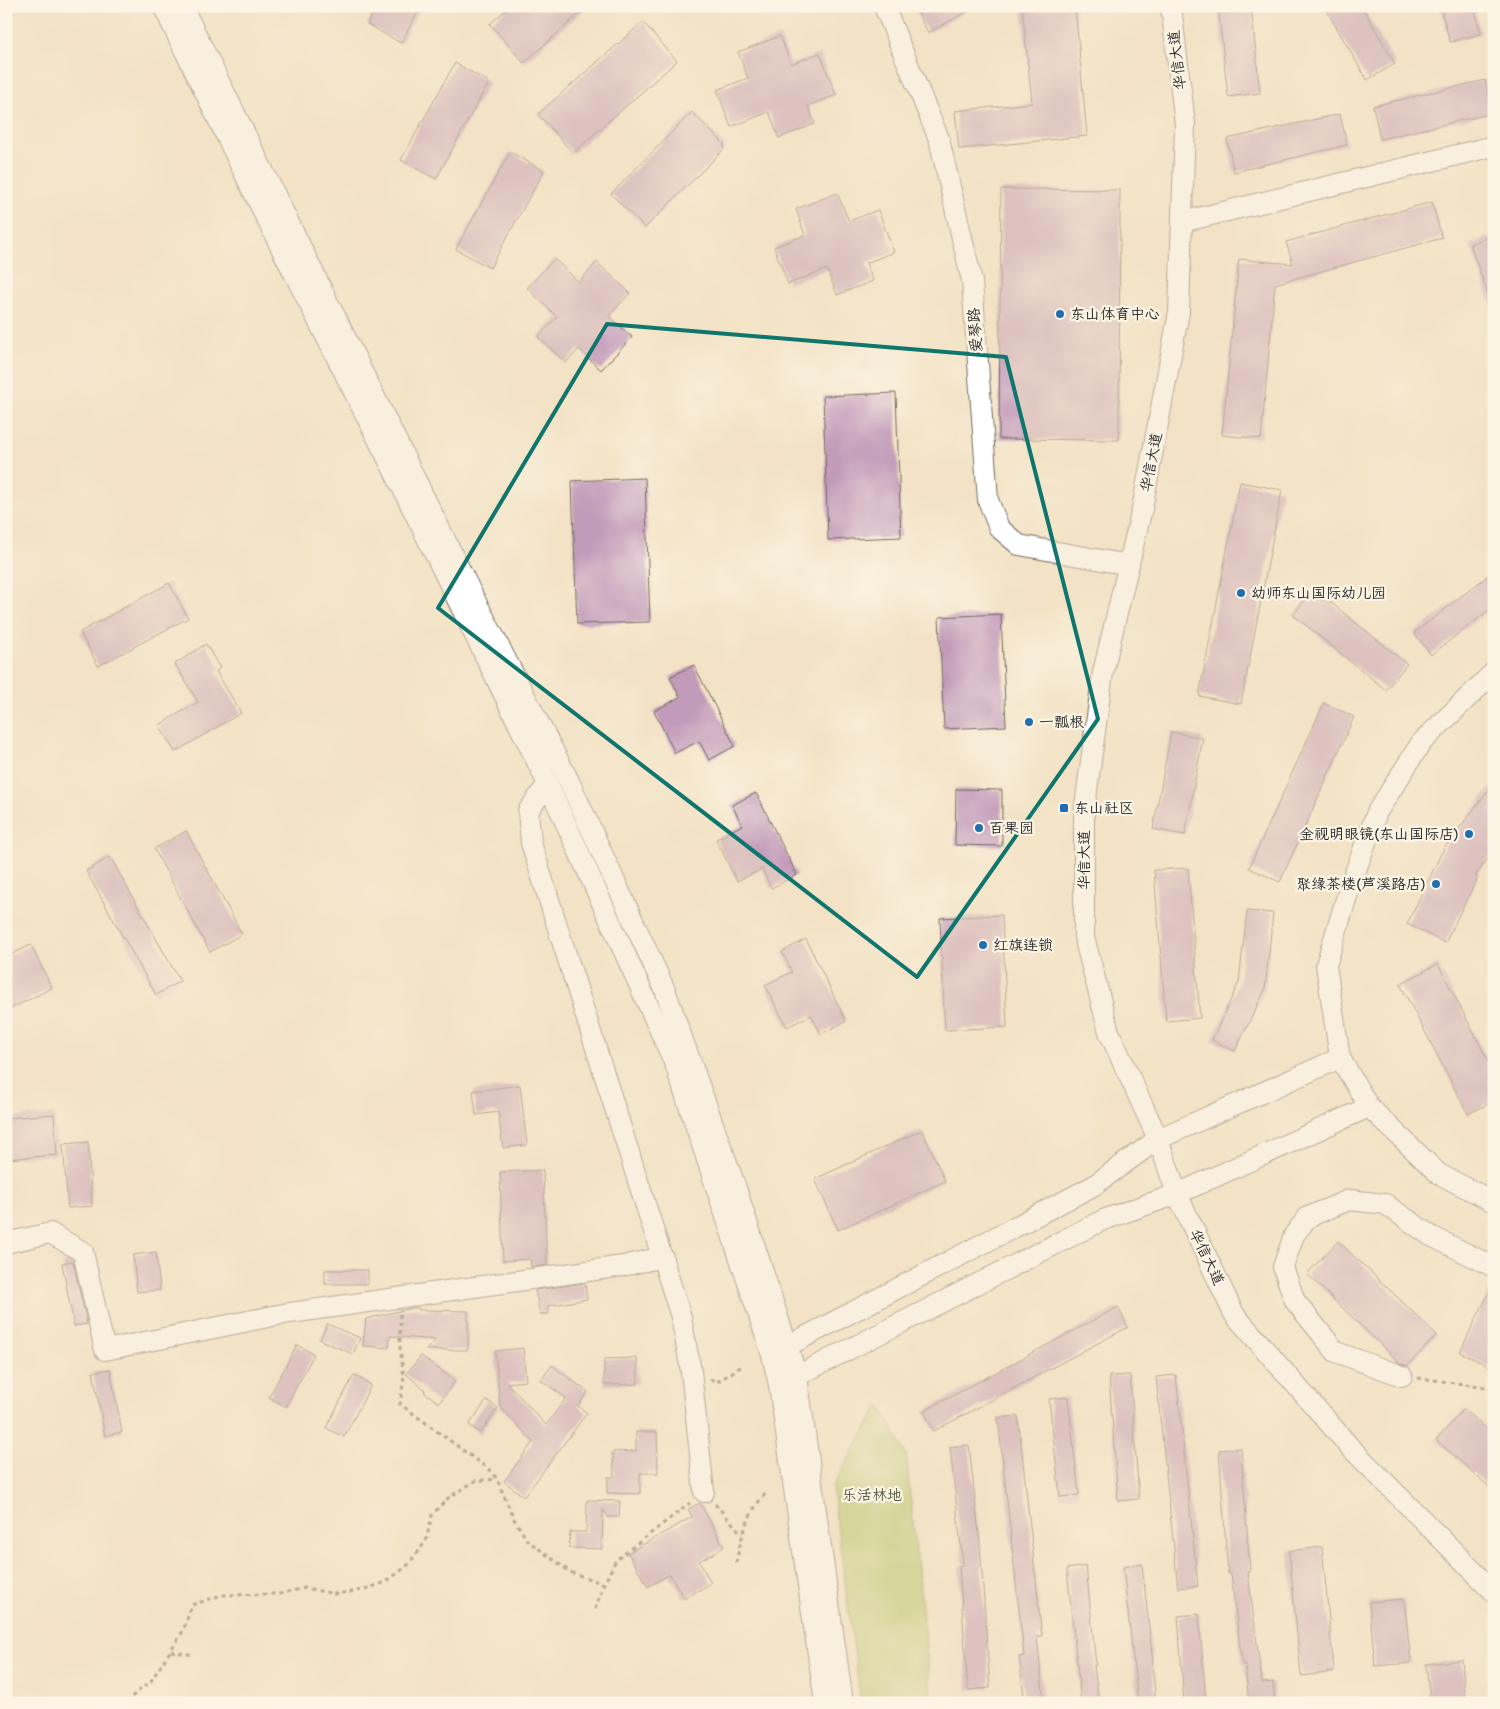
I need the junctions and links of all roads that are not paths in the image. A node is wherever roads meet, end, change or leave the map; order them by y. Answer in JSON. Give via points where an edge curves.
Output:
{"nodes":[{"id":1,"x":162,"y":6,"type":"edge"},
{"id":2,"x":182,"y":6,"type":"edge"},
{"id":3,"x":884,"y":6,"type":"edge"},
{"id":4,"x":1171,"y":6,"type":"edge"},
{"id":5,"x":1494,"y":146,"type":"edge"},
{"id":6,"x":1182,"y":222,"type":"junction"},
{"id":7,"x":1129,"y":565,"type":"junction"},
{"id":8,"x":1494,"y":672,"type":"edge"},
{"id":9,"x":548,"y":784,"type":"junction"},
{"id":10,"x":1340,"y":1058,"type":"junction"},
{"id":11,"x":1369,"y":1108,"type":"junction"},
{"id":12,"x":1158,"y":1139,"type":"junction"},
{"id":13,"x":1177,"y":1194,"type":"junction"},
{"id":14,"x":1494,"y":1202,"type":"edge"},
{"id":15,"x":6,"y":1243,"type":"edge"},
{"id":16,"x":662,"y":1256,"type":"junction"},
{"id":17,"x":1494,"y":1267,"type":"edge"},
{"id":18,"x":780,"y":1350,"type":"junction"},
{"id":19,"x":797,"y":1376,"type":"junction"},
{"id":20,"x":1402,"y":1376,"type":"road end"},
{"id":21,"x":779,"y":1385,"type":"junction"},
{"id":22,"x":704,"y":1492,"type":"road end"},
{"id":23,"x":1494,"y":1592,"type":"edge"},
{"id":24,"x":825,"y":1703,"type":"edge"},
{"id":25,"x":843,"y":1703,"type":"edge"}],
"edges":[{"from":1,"to":9,"type":"street"},
{"from":2,"to":18,"type":"street","via":[[472,594],[568,779],[665,990],[736,1188]]},
{"from":3,"to":7,"type":"street","name":"爱琴路","via":[[938,139],[972,281],[988,500],[999,528],[1019,544]]},
{"from":4,"to":6,"type":"street","name":"华信大道","via":[[1184,124]]},
{"from":5,"to":6,"type":"street"},
{"from":6,"to":7,"type":"street","name":"华信大道","via":[[1180,312]]},
{"from":7,"to":12,"type":"street","name":"华信大道","via":[[1103,672],[1084,813],[1084,937],[1109,1032]]},
{"from":8,"to":10,"type":"street","via":[[1421,743],[1376,812],[1326,965]]},
{"from":9,"to":16,"type":"street","via":[[528,811],[531,843]]},
{"from":9,"to":18,"type":"street","via":[[675,1064]]},
{"from":10,"to":11,"type":"street"},
{"from":10,"to":12,"type":"street"},
{"from":11,"to":13,"type":"street"},
{"from":11,"to":14,"type":"street","via":[[1439,1174]]},
{"from":12,"to":13,"type":"street","name":"华信大道"},
{"from":12,"to":18,"type":"street","via":[[1093,1186]]},
{"from":13,"to":19,"type":"street","via":[[1103,1220]]},
{"from":13,"to":23,"type":"street","name":"华信大道","via":[[1234,1314],[1349,1446]]},
{"from":15,"to":16,"type":"street","via":[[50,1232],[83,1252],[105,1350],[283,1314],[623,1266]]},
{"from":16,"to":22,"type":"street","via":[[681,1316],[691,1371]]},
{"from":17,"to":20,"type":"street","via":[[1431,1236],[1385,1204],[1349,1200],[1308,1217],[1294,1235],[1283,1267],[1296,1301],[1336,1352]]},
{"from":18,"to":19,"type":"street"},
{"from":18,"to":21,"type":"street"},
{"from":19,"to":21,"type":"street"},
{"from":19,"to":25,"type":"street"},
{"from":21,"to":24,"type":"street"}]}
